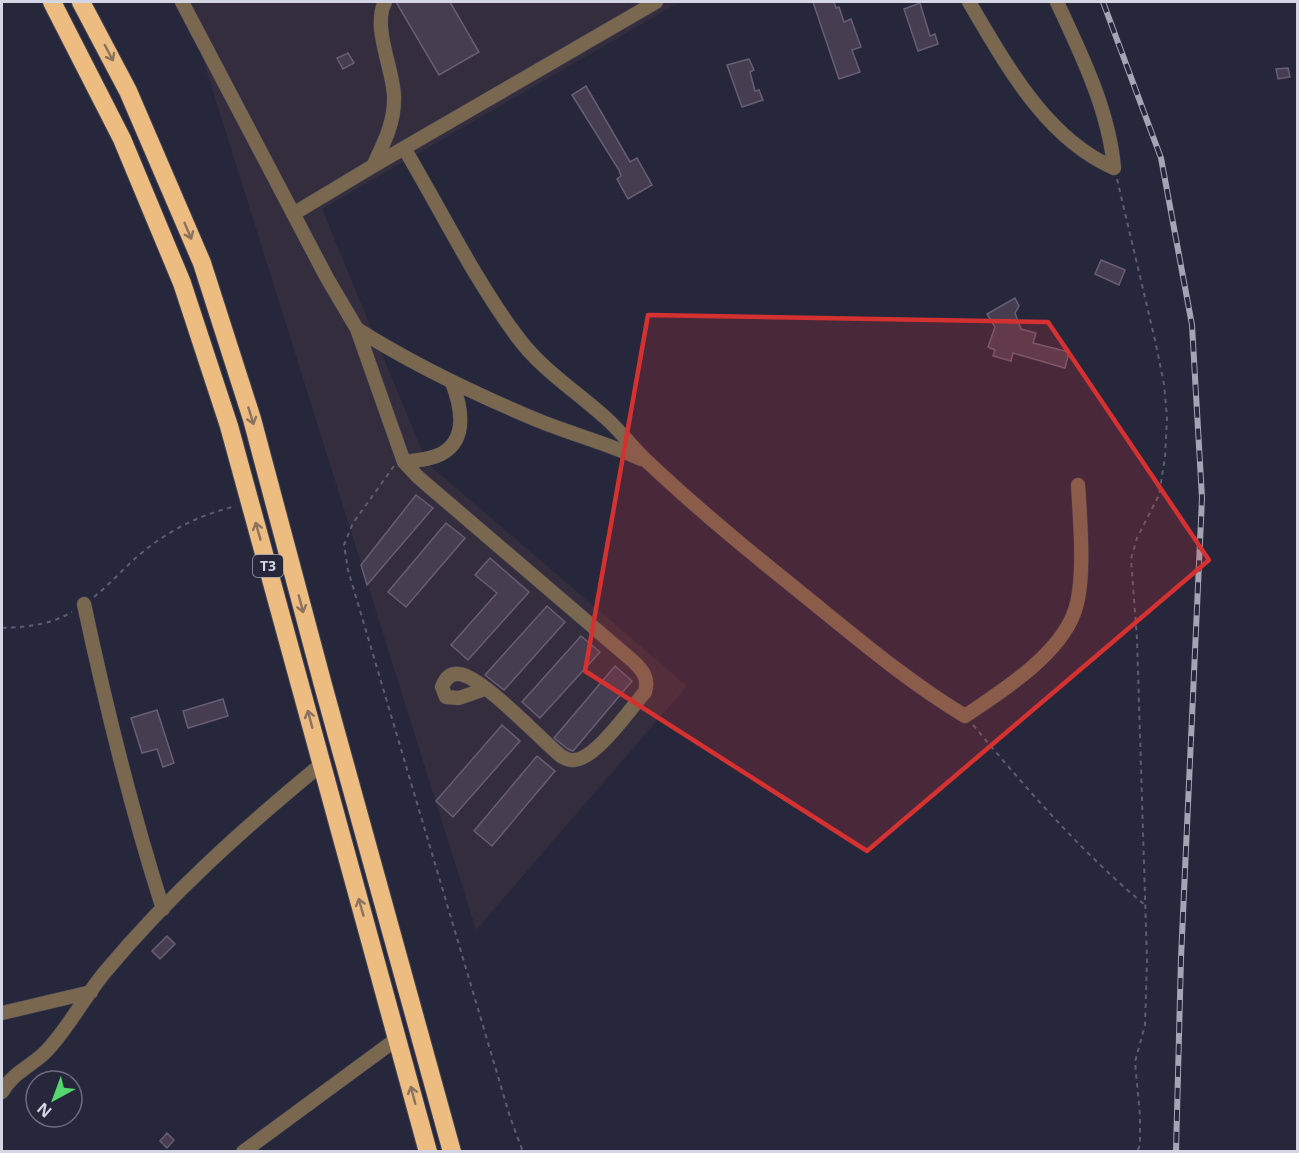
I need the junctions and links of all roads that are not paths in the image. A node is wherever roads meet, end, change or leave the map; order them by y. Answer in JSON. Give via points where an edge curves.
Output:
{"nodes":[{"id":1,"x":52,"y":2,"type":"edge"},
{"id":2,"x":81,"y":2,"type":"edge"},
{"id":3,"x":182,"y":2,"type":"edge"},
{"id":4,"x":385,"y":2,"type":"edge"},
{"id":5,"x":655,"y":2,"type":"edge"},
{"id":6,"x":969,"y":2,"type":"edge"},
{"id":7,"x":1057,"y":2,"type":"edge"},
{"id":8,"x":404,"y":148,"type":"junction"},
{"id":9,"x":372,"y":166,"type":"junction"},
{"id":10,"x":293,"y":214,"type":"junction"},
{"id":11,"x":357,"y":329,"type":"junction"},
{"id":12,"x":452,"y":382,"type":"junction"},
{"id":13,"x":402,"y":459,"type":"junction"},
{"id":14,"x":647,"y":461,"type":"junction"},
{"id":15,"x":1078,"y":485,"type":"dead end"},
{"id":16,"x":84,"y":604,"type":"road end"},
{"id":17,"x":485,"y":689,"type":"dead end"},
{"id":18,"x":323,"y":763,"type":"junction"},
{"id":19,"x":163,"y":909,"type":"junction"},
{"id":20,"x":91,"y":992,"type":"junction"},
{"id":21,"x":2,"y":1013,"type":"edge"},
{"id":22,"x":398,"y":1038,"type":"junction"},
{"id":23,"x":2,"y":1092,"type":"edge"},
{"id":24,"x":243,"y":1152,"type":"edge"},
{"id":25,"x":428,"y":1152,"type":"edge"},
{"id":26,"x":452,"y":1152,"type":"edge"}],
"edges":[{"from":18,"to":1,"type":"highway","number":"T3","one_way":true,"via":[[229,426],[182,283],[122,139]]},
{"from":2,"to":26,"type":"highway","number":"T3","one_way":true,"via":[[128,91],[202,263],[249,408]]},
{"from":3,"to":10,"type":"street"},
{"from":4,"to":9,"type":"street","via":[[380,26],[392,76],[393,116]]},
{"from":5,"to":8,"type":"street"},
{"from":6,"to":7,"type":"street","via":[[1011,70],[1053,125],[1094,160],[1114,168],[1099,100]]},
{"from":8,"to":9,"type":"street"},
{"from":8,"to":14,"type":"street","via":[[516,336],[558,381],[609,422]]},
{"from":9,"to":10,"type":"street"},
{"from":10,"to":11,"type":"street"},
{"from":11,"to":12,"type":"street","via":[[401,357]]},
{"from":11,"to":13,"type":"street"},
{"from":12,"to":13,"type":"street","via":[[461,422],[451,446],[441,454]]},
{"from":12,"to":14,"type":"street"},
{"from":13,"to":17,"type":"street","via":[[418,477],[634,662],[647,684],[645,692],[598,747],[576,760],[561,756]]},
{"from":14,"to":15,"type":"street","via":[[902,675],[965,716],[1057,643],[1074,613],[1081,533]]},
{"from":16,"to":19,"type":"street","via":[[108,716]]},
{"from":18,"to":19,"type":"street","via":[[242,831]]},
{"from":22,"to":18,"type":"highway","number":"T3","one_way":true},
{"from":19,"to":20,"type":"street"},
{"from":20,"to":21,"type":"street"},
{"from":20,"to":23,"type":"street","via":[[45,1053],[12,1076]]},
{"from":22,"to":24,"type":"street"},
{"from":25,"to":22,"type":"highway","number":"T3","one_way":true}]}
